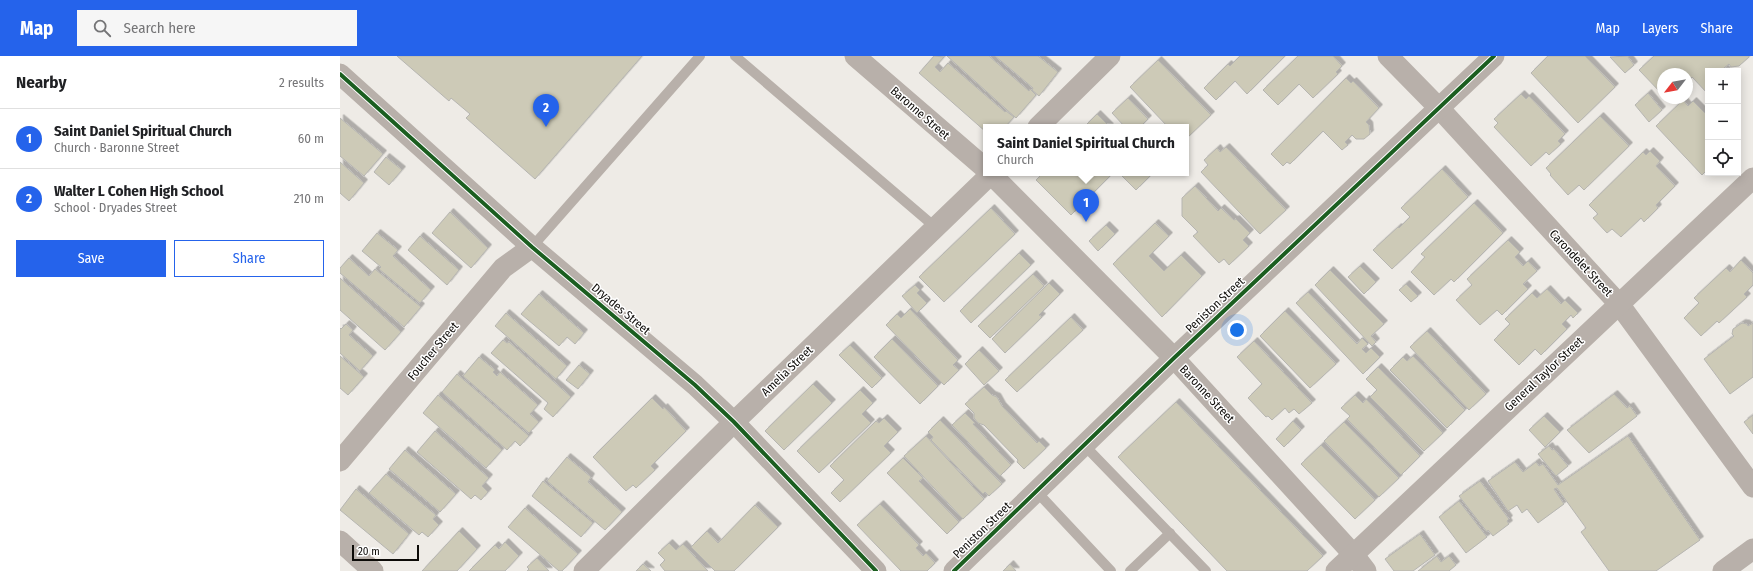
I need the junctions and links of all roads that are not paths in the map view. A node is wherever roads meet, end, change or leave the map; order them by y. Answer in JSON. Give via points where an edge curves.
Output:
{"nodes":[{"id":1,"x":700,"y":56,"type":"edge"},
{"id":2,"x":735,"y":56,"type":"edge"},
{"id":3,"x":855,"y":56,"type":"edge"},
{"id":4,"x":1110,"y":56,"type":"edge"},
{"id":5,"x":1388,"y":56,"type":"edge"},
{"id":6,"x":1494,"y":56,"type":"edge"},
{"id":7,"x":340,"y":74,"type":"edge"},
{"id":8,"x":1439,"y":108,"type":"junction"},
{"id":9,"x":1041,"y":124,"type":"edge"},
{"id":10,"x":983,"y":166,"type":"edge"},
{"id":11,"x":986,"y":176,"type":"edge"},
{"id":12,"x":994,"y":176,"type":"edge"},
{"id":13,"x":1751,"y":184,"type":"edge"},
{"id":14,"x":935,"y":227,"type":"junction"},
{"id":15,"x":532,"y":247,"type":"junction"},
{"id":16,"x":1619,"y":304,"type":"junction"},
{"id":17,"x":1174,"y":358,"type":"junction"},
{"id":18,"x":734,"y":422,"type":"junction"},
{"id":19,"x":1084,"y":445,"type":"junction"},
{"id":20,"x":340,"y":461,"type":"edge"},
{"id":21,"x":1753,"y":487,"type":"edge"},
{"id":22,"x":1036,"y":491,"type":"junction"},
{"id":23,"x":1170,"y":533,"type":"junction"},
{"id":24,"x":340,"y":541,"type":"edge"},
{"id":25,"x":1753,"y":549,"type":"edge"},
{"id":26,"x":1353,"y":554,"type":"junction"},
{"id":27,"x":373,"y":571,"type":"edge"},
{"id":28,"x":584,"y":571,"type":"edge"},
{"id":29,"x":876,"y":571,"type":"edge"},
{"id":30,"x":954,"y":571,"type":"edge"},
{"id":31,"x":1111,"y":571,"type":"edge"},
{"id":32,"x":1130,"y":571,"type":"edge"},
{"id":33,"x":1206,"y":571,"type":"edge"},
{"id":34,"x":1336,"y":571,"type":"edge"},
{"id":35,"x":1366,"y":571,"type":"edge"},
{"id":36,"x":1723,"y":571,"type":"edge"}],
"edges":[{"from":1,"to":15,"type":"lane"},
{"from":2,"to":14,"type":"lane"},
{"from":3,"to":10,"type":"street","name":"Baronne Street"},
{"from":4,"to":9,"type":"street"},
{"from":5,"to":8,"type":"street","name":"Carondelet Street"},
{"from":6,"to":8,"type":"street","name":"Peniston Street"},
{"from":7,"to":15,"type":"street","name":"Dryades Street"},
{"from":8,"to":16,"type":"street","name":"Carondelet Street"},
{"from":8,"to":17,"type":"street","name":"Peniston Street"},
{"from":11,"to":14,"type":"street","name":"Amelia Street"},
{"from":12,"to":17,"type":"street","name":"Baronne Street"},
{"from":13,"to":16,"type":"street","name":"General Taylor Street"},
{"from":14,"to":18,"type":"street","name":"Amelia Street"},
{"from":15,"to":18,"type":"street","name":"Dryades Street"},
{"from":15,"to":20,"type":"street","name":"Foucher Street","via":[[503,268]]},
{"from":16,"to":21,"type":"street","name":"Carondelet Street"},
{"from":16,"to":26,"type":"street","name":"General Taylor Street"},
{"from":17,"to":19,"type":"street","name":"Peniston Street"},
{"from":17,"to":26,"type":"street","name":"Baronne Street"},
{"from":18,"to":28,"type":"street","name":"Amelia Street"},
{"from":18,"to":29,"type":"street","name":"Dryades Street"},
{"from":19,"to":22,"type":"street","name":"Peniston Street"},
{"from":19,"to":23,"type":"lane"},
{"from":22,"to":30,"type":"street","name":"Peniston Street"},
{"from":22,"to":31,"type":"lane"},
{"from":23,"to":32,"type":"lane"},
{"from":23,"to":33,"type":"lane"},
{"from":24,"to":27,"type":"street"},
{"from":25,"to":36,"type":"street"},
{"from":26,"to":34,"type":"street","name":"General Taylor Street"},
{"from":26,"to":35,"type":"street","name":"Baronne Street"}]}
